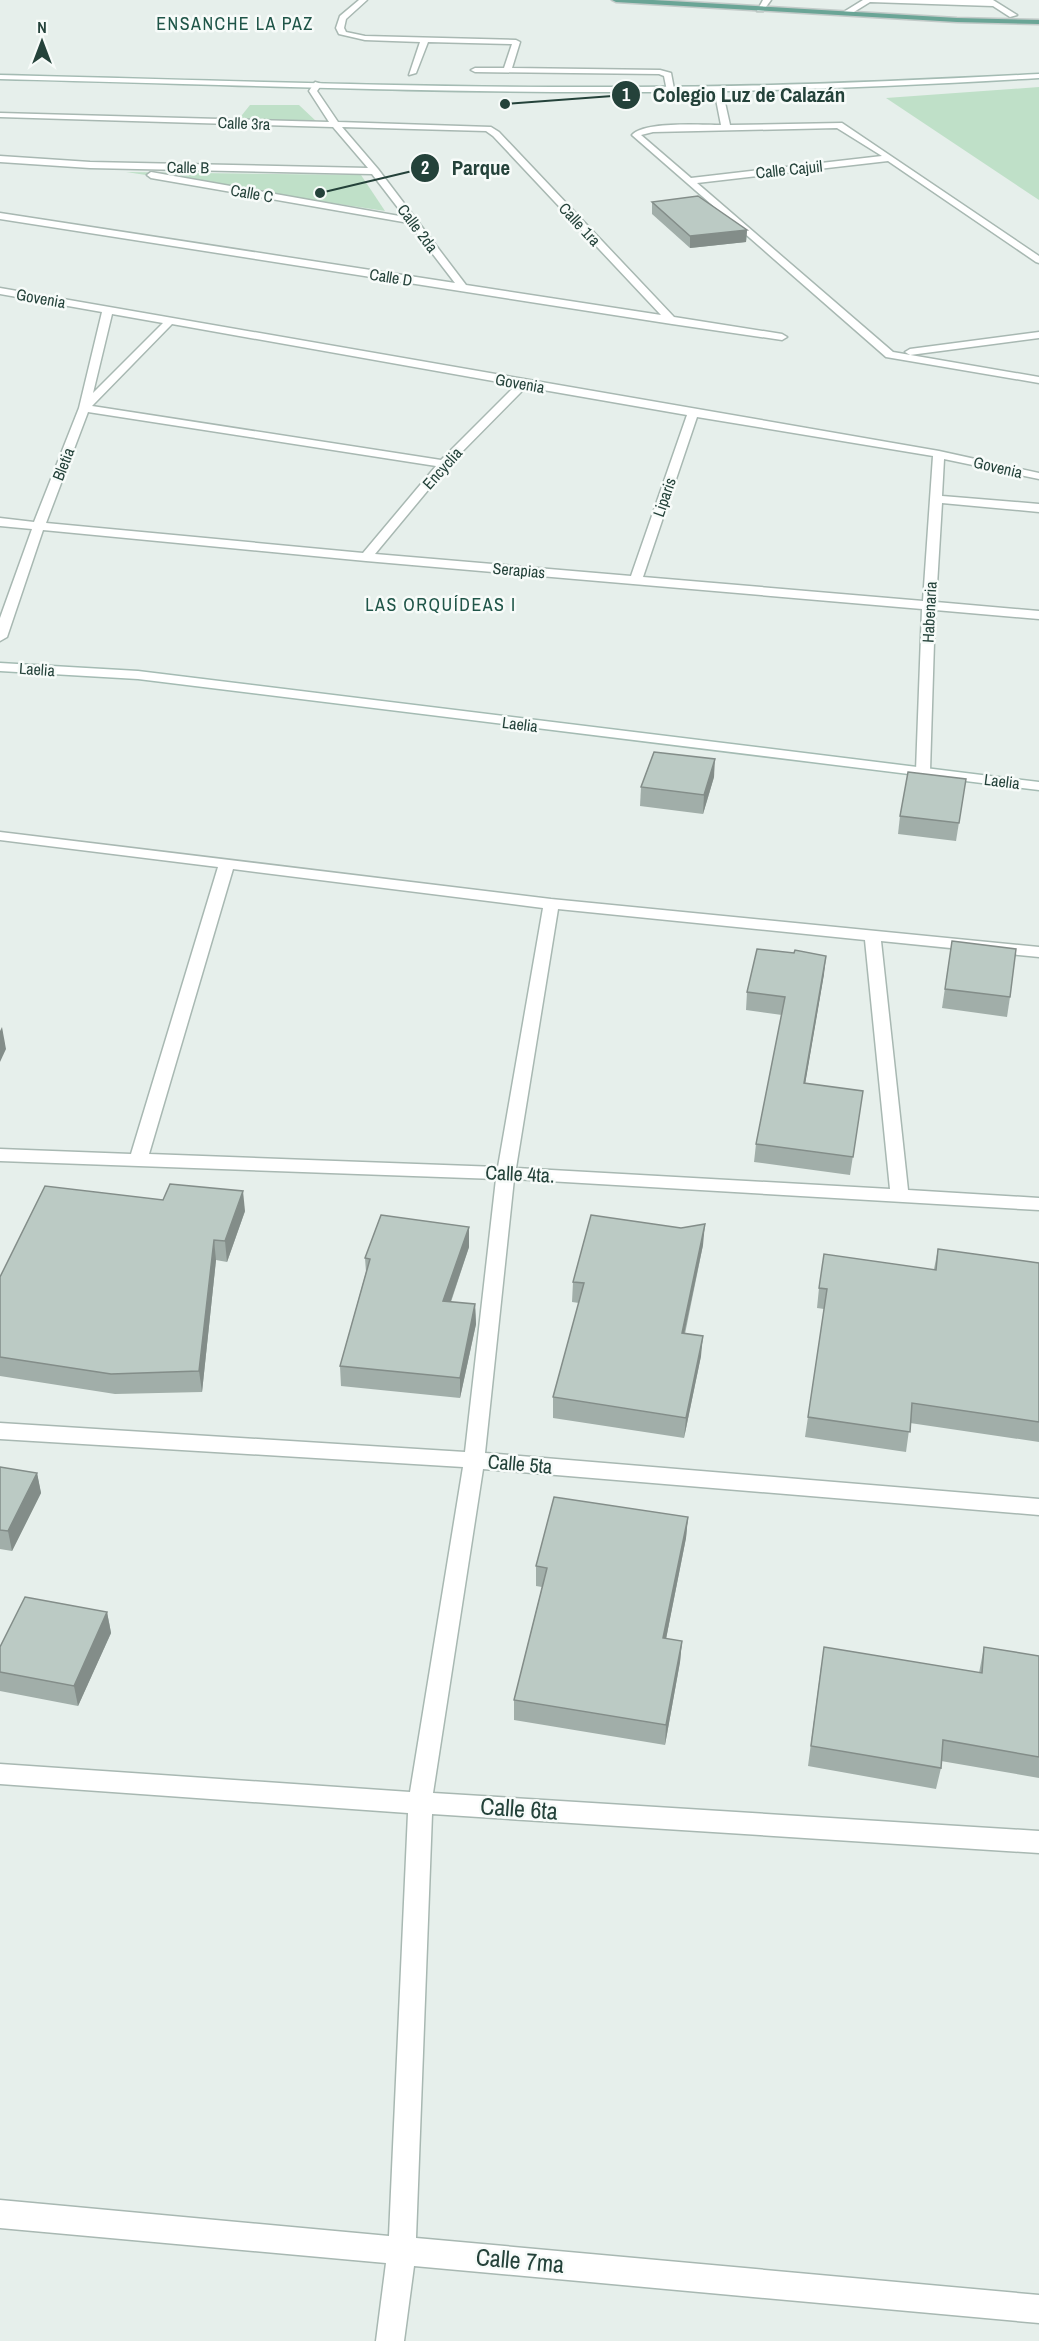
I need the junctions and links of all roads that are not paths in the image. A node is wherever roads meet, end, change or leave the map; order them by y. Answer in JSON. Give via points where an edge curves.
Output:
{"nodes":[{"id":1,"x":363,"y":0,"type":"edge"},
{"id":2,"x":616,"y":0,"type":"edge"},
{"id":3,"x":767,"y":0,"type":"edge"},
{"id":4,"x":870,"y":0,"type":"edge"},
{"id":5,"x":675,"y":2,"type":"edge"},
{"id":6,"x":991,"y":2,"type":"edge"},
{"id":7,"x":760,"y":9,"type":"junction"},
{"id":8,"x":846,"y":13,"type":"junction"},
{"id":9,"x":1013,"y":15,"type":"junction"},
{"id":10,"x":904,"y":16,"type":"junction"},
{"id":11,"x":1039,"y":16,"type":"edge"},
{"id":12,"x":1039,"y":22,"type":"edge"},
{"id":13,"x":424,"y":39,"type":"junction"},
{"id":14,"x":497,"y":41,"type":"junction"},
{"id":15,"x":493,"y":51,"type":"dead end"},
{"id":16,"x":490,"y":61,"type":"dead end"},
{"id":17,"x":476,"y":70,"type":"dead end"},
{"id":18,"x":487,"y":70,"type":"junction"},
{"id":19,"x":507,"y":71,"type":"junction"},
{"id":20,"x":412,"y":73,"type":"dead end"},
{"id":21,"x":1039,"y":76,"type":"edge"},
{"id":22,"x":0,"y":77,"type":"edge"},
{"id":23,"x":318,"y":84,"type":"junction"},
{"id":24,"x":670,"y":89,"type":"junction"},
{"id":25,"x":718,"y":89,"type":"junction"},
{"id":26,"x":0,"y":116,"type":"edge"},
{"id":27,"x":336,"y":126,"type":"junction"},
{"id":28,"x":726,"y":128,"type":"junction"},
{"id":29,"x":488,"y":129,"type":"joint"},
{"id":30,"x":890,"y":158,"type":"junction"},
{"id":31,"x":0,"y":159,"type":"edge"},
{"id":32,"x":90,"y":165,"type":"junction"},
{"id":33,"x":375,"y":171,"type":"junction"},
{"id":34,"x":689,"y":181,"type":"junction"},
{"id":35,"x":0,"y":216,"type":"edge"},
{"id":36,"x":413,"y":221,"type":"junction"},
{"id":37,"x":1039,"y":260,"type":"edge"},
{"id":38,"x":463,"y":288,"type":"junction"},
{"id":39,"x":0,"y":291,"type":"edge"},
{"id":40,"x":108,"y":309,"type":"junction"},
{"id":41,"x":171,"y":320,"type":"junction"},
{"id":42,"x":672,"y":321,"type":"junction"},
{"id":43,"x":1039,"y":335,"type":"edge"},
{"id":44,"x":782,"y":337,"type":"dead end"},
{"id":45,"x":890,"y":355,"type":"junction"},
{"id":46,"x":1039,"y":380,"type":"edge"},
{"id":47,"x":523,"y":384,"type":"junction"},
{"id":48,"x":84,"y":408,"type":"junction"},
{"id":49,"x":693,"y":413,"type":"junction"},
{"id":50,"x":939,"y":454,"type":"junction"},
{"id":51,"x":444,"y":464,"type":"junction"},
{"id":52,"x":1039,"y":476,"type":"edge"},
{"id":53,"x":935,"y":499,"type":"junction"},
{"id":54,"x":1039,"y":508,"type":"edge"},
{"id":55,"x":0,"y":522,"type":"edge"},
{"id":56,"x":39,"y":525,"type":"junction"},
{"id":57,"x":366,"y":557,"type":"junction"},
{"id":58,"x":636,"y":580,"type":"junction"},
{"id":59,"x":928,"y":606,"type":"junction"},
{"id":60,"x":1039,"y":615,"type":"edge"},
{"id":61,"x":0,"y":637,"type":"edge"},
{"id":62,"x":0,"y":667,"type":"edge"},
{"id":63,"x":923,"y":771,"type":"junction"},
{"id":64,"x":1039,"y":786,"type":"edge"},
{"id":65,"x":0,"y":836,"type":"edge"},
{"id":66,"x":227,"y":863,"type":"junction"},
{"id":67,"x":551,"y":904,"type":"junction"},
{"id":68,"x":872,"y":934,"type":"junction"},
{"id":69,"x":1039,"y":952,"type":"edge"},
{"id":70,"x":0,"y":1155,"type":"edge"},
{"id":71,"x":138,"y":1160,"type":"junction"},
{"id":72,"x":506,"y":1173,"type":"junction"},
{"id":73,"x":900,"y":1196,"type":"junction"},
{"id":74,"x":1039,"y":1204,"type":"edge"},
{"id":75,"x":0,"y":1431,"type":"edge"},
{"id":76,"x":474,"y":1460,"type":"junction"},
{"id":77,"x":1039,"y":1507,"type":"edge"},
{"id":78,"x":0,"y":1774,"type":"edge"},
{"id":79,"x":420,"y":1803,"type":"junction"},
{"id":80,"x":1039,"y":1842,"type":"edge"},
{"id":81,"x":0,"y":2214,"type":"edge"},
{"id":82,"x":402,"y":2250,"type":"junction"},
{"id":83,"x":1039,"y":2309,"type":"edge"},
{"id":84,"x":390,"y":2341,"type":"edge"}],
"edges":[{"from":1,"to":13,"type":"street","via":[[343,18],[343,34]]},
{"from":2,"to":5,"type":"main road"},
{"from":3,"to":7,"type":"street"},
{"from":4,"to":6,"type":"street"},
{"from":4,"to":8,"type":"street"},
{"from":5,"to":7,"type":"main road"},
{"from":6,"to":9,"type":"street"},
{"from":7,"to":8,"type":"main road"},
{"from":8,"to":10,"type":"main road"},
{"from":9,"to":10,"type":"main road"},
{"from":9,"to":11,"type":"main road"},
{"from":10,"to":12,"type":"main road"},
{"from":13,"to":14,"type":"street"},
{"from":13,"to":20,"type":"street"},
{"from":14,"to":15,"type":"street"},
{"from":14,"to":19,"type":"street","via":[[516,42]]},
{"from":16,"to":18,"type":"street"},
{"from":17,"to":18,"type":"street"},
{"from":18,"to":19,"type":"street"},
{"from":19,"to":24,"type":"street","via":[[660,72],[668,75]]},
{"from":21,"to":25,"type":"street"},
{"from":22,"to":23,"type":"street"},
{"from":23,"to":24,"type":"street"},
{"from":23,"to":27,"type":"street","name":"Calle 2da","via":[[313,91]]},
{"from":24,"to":25,"type":"street"},
{"from":25,"to":28,"type":"street"},
{"from":26,"to":27,"type":"street","name":"Calle 3ra"},
{"from":27,"to":29,"type":"street","name":"Calle 3ra"},
{"from":27,"to":33,"type":"street","name":"Calle 2da"},
{"from":28,"to":30,"type":"street","via":[[839,125]]},
{"from":28,"to":34,"type":"street","via":[[653,129],[636,135]]},
{"from":29,"to":42,"type":"street","name":"Calle 1ra"},
{"from":30,"to":34,"type":"street","name":"Calle Cajuil"},
{"from":30,"to":37,"type":"street"},
{"from":31,"to":32,"type":"street","name":"Calle B"},
{"from":32,"to":33,"type":"street","name":"Calle B"},
{"from":32,"to":36,"type":"street","name":"Calle C"},
{"from":33,"to":36,"type":"street","name":"Calle 2da"},
{"from":34,"to":45,"type":"street"},
{"from":35,"to":38,"type":"street","name":"Calle D"},
{"from":36,"to":38,"type":"street","name":"Calle 2da"},
{"from":38,"to":42,"type":"street","name":"Calle D"},
{"from":39,"to":40,"type":"street","name":"Govenia"},
{"from":40,"to":41,"type":"street","name":"Govenia"},
{"from":40,"to":48,"type":"street"},
{"from":41,"to":47,"type":"street","name":"Govenia"},
{"from":41,"to":48,"type":"street","name":"Bletia"},
{"from":42,"to":44,"type":"street","name":"Calle D"},
{"from":43,"to":45,"type":"street"},
{"from":45,"to":46,"type":"street"},
{"from":47,"to":49,"type":"street","name":"Govenia"},
{"from":47,"to":51,"type":"street","name":"Encyclia"},
{"from":48,"to":51,"type":"street"},
{"from":48,"to":56,"type":"street","name":"Bletia"},
{"from":49,"to":50,"type":"street","name":"Govenia"},
{"from":49,"to":58,"type":"street","name":"Liparis"},
{"from":50,"to":52,"type":"street","name":"Govenia"},
{"from":50,"to":53,"type":"street","name":"Habenaria"},
{"from":51,"to":57,"type":"street","name":"Encyclia"},
{"from":53,"to":54,"type":"street"},
{"from":53,"to":59,"type":"street","name":"Habenaria"},
{"from":55,"to":56,"type":"street","name":"Serapias"},
{"from":56,"to":57,"type":"street","name":"Serapias"},
{"from":56,"to":61,"type":"street","name":"Bletia"},
{"from":57,"to":58,"type":"street","name":"Serapias"},
{"from":58,"to":59,"type":"street","name":"Serapias"},
{"from":59,"to":60,"type":"street","name":"Serapias"},
{"from":59,"to":63,"type":"street","name":"Habenaria"},
{"from":62,"to":63,"type":"street","name":"Laelia","via":[[138,675]]},
{"from":63,"to":64,"type":"street","name":"Laelia"},
{"from":65,"to":66,"type":"street"},
{"from":66,"to":67,"type":"street"},
{"from":66,"to":71,"type":"street"},
{"from":67,"to":68,"type":"street"},
{"from":67,"to":72,"type":"street"},
{"from":68,"to":69,"type":"street"},
{"from":68,"to":73,"type":"street"},
{"from":70,"to":71,"type":"street","name":"Calle 4ta."},
{"from":71,"to":72,"type":"street","name":"Calle 4ta."},
{"from":72,"to":73,"type":"street","name":"Calle 4ta."},
{"from":72,"to":76,"type":"street"},
{"from":73,"to":74,"type":"street","name":"Calle 4ta."},
{"from":75,"to":76,"type":"street","name":"Calle 5ta"},
{"from":76,"to":77,"type":"street","name":"Calle 5ta"},
{"from":76,"to":79,"type":"street"},
{"from":78,"to":79,"type":"street","name":"Calle 6ta"},
{"from":79,"to":80,"type":"street","name":"Calle 6ta"},
{"from":79,"to":82,"type":"street"},
{"from":81,"to":82,"type":"street","name":"Calle 7ma"},
{"from":82,"to":83,"type":"street","name":"Calle 7ma"},
{"from":82,"to":84,"type":"street"}]}
